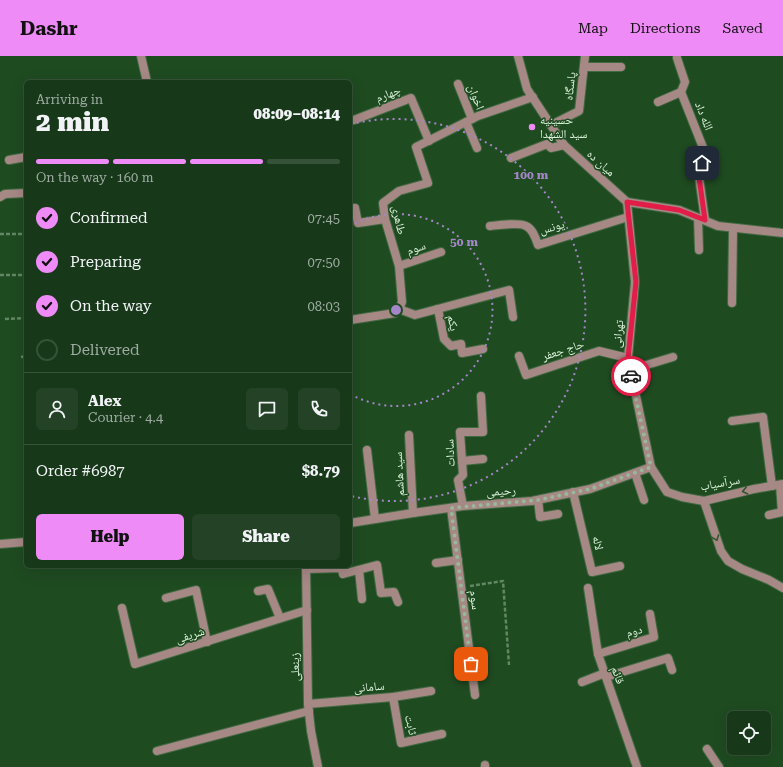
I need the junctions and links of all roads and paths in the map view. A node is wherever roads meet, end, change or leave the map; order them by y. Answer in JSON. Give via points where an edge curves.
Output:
{"nodes":[{"id":1,"x":141,"y":56,"type":"edge"},
{"id":2,"x":518,"y":56,"type":"edge"},
{"id":3,"x":585,"y":56,"type":"edge"},
{"id":4,"x":677,"y":58,"type":"dead end"},
{"id":5,"x":584,"y":67,"type":"junction"},
{"id":6,"x":621,"y":67,"type":"dead end"},
{"id":7,"x":147,"y":80,"type":"edge"},
{"id":8,"x":458,"y":84,"type":"dead end"},
{"id":9,"x":681,"y":92,"type":"junction"},
{"id":10,"x":533,"y":97,"type":"junction"},
{"id":11,"x":658,"y":102,"type":"dead end"},
{"id":12,"x":354,"y":120,"type":"dead end"},
{"id":13,"x":469,"y":121,"type":"junction"},
{"id":14,"x":551,"y":125,"type":"junction"},
{"id":15,"x":429,"y":141,"type":"junction"},
{"id":16,"x":564,"y":145,"type":"junction"},
{"id":17,"x":477,"y":148,"type":"dead end"},
{"id":18,"x":24,"y":157,"type":"edge"},
{"id":19,"x":511,"y":158,"type":"dead end"},
{"id":20,"x":9,"y":160,"type":"dead end"},
{"id":21,"x":24,"y":193,"type":"edge"},
{"id":22,"x":0,"y":197,"type":"edge"},
{"id":23,"x":627,"y":202,"type":"junction"},
{"id":24,"x":352,"y":209,"type":"edge"},
{"id":25,"x":628,"y":217,"type":"junction"},
{"id":26,"x":385,"y":219,"type":"junction"},
{"id":27,"x":701,"y":219,"type":"junction"},
{"id":28,"x":490,"y":226,"type":"dead end"},
{"id":29,"x":733,"y":228,"type":"junction"},
{"id":30,"x":783,"y":233,"type":"edge"},
{"id":31,"x":0,"y":234,"type":"edge"},
{"id":32,"x":24,"y":234,"type":"edge"},
{"id":33,"x":698,"y":250,"type":"dead end"},
{"id":34,"x":441,"y":252,"type":"dead end"},
{"id":35,"x":399,"y":266,"type":"junction"},
{"id":36,"x":0,"y":275,"type":"edge"},
{"id":37,"x":24,"y":275,"type":"edge"},
{"id":38,"x":732,"y":303,"type":"dead end"},
{"id":39,"x":438,"y":309,"type":"junction"},
{"id":40,"x":399,"y":310,"type":"junction"},
{"id":41,"x":513,"y":317,"type":"dead end"},
{"id":42,"x":24,"y":318,"type":"edge"},
{"id":43,"x":5,"y":319,"type":"dead end"},
{"id":44,"x":352,"y":320,"type":"edge"},
{"id":45,"x":483,"y":349,"type":"dead end"},
{"id":46,"x":24,"y":356,"type":"edge"},
{"id":47,"x":519,"y":356,"type":"dead end"},
{"id":48,"x":21,"y":357,"type":"dead end"},
{"id":49,"x":672,"y":357,"type":"dead end"},
{"id":50,"x":628,"y":358,"type":"junction"},
{"id":51,"x":630,"y":370,"type":"junction"},
{"id":52,"x":481,"y":396,"type":"dead end"},
{"id":53,"x":732,"y":421,"type":"dead end"},
{"id":54,"x":409,"y":434,"type":"dead end"},
{"id":55,"x":367,"y":450,"type":"dead end"},
{"id":56,"x":483,"y":459,"type":"dead end"},
{"id":57,"x":462,"y":461,"type":"junction"},
{"id":58,"x":651,"y":467,"type":"junction"},
{"id":59,"x":635,"y":473,"type":"junction"},
{"id":60,"x":779,"y":485,"type":"edge"},
{"id":61,"x":573,"y":492,"type":"junction"},
{"id":62,"x":538,"y":500,"type":"junction"},
{"id":63,"x":644,"y":500,"type":"dead end"},
{"id":64,"x":704,"y":501,"type":"junction"},
{"id":65,"x":463,"y":506,"type":"junction"},
{"id":66,"x":451,"y":508,"type":"junction"},
{"id":67,"x":413,"y":512,"type":"junction"},
{"id":68,"x":558,"y":514,"type":"dead end"},
{"id":69,"x":769,"y":515,"type":"dead end"},
{"id":70,"x":375,"y":519,"type":"junction"},
{"id":71,"x":352,"y":523,"type":"edge"},
{"id":72,"x":24,"y":542,"type":"edge"},
{"id":73,"x":0,"y":544,"type":"edge"},
{"id":74,"x":458,"y":560,"type":"junction"},
{"id":75,"x":436,"y":562,"type":"dead end"},
{"id":76,"x":620,"y":566,"type":"dead end"},
{"id":77,"x":306,"y":568,"type":"edge"},
{"id":78,"x":342,"y":568,"type":"edge"},
{"id":79,"x":360,"y":570,"type":"junction"},
{"id":80,"x":461,"y":588,"type":"junction"},
{"id":81,"x":588,"y":588,"type":"dead end"},
{"id":82,"x":783,"y":588,"type":"edge"},
{"id":83,"x":258,"y":591,"type":"dead end"},
{"id":84,"x":166,"y":598,"type":"dead end"},
{"id":85,"x":362,"y":599,"type":"dead end"},
{"id":86,"x":398,"y":602,"type":"dead end"},
{"id":87,"x":122,"y":608,"type":"dead end"},
{"id":88,"x":306,"y":610,"type":"junction"},
{"id":89,"x":650,"y":614,"type":"dead end"},
{"id":90,"x":280,"y":618,"type":"junction"},
{"id":91,"x":207,"y":642,"type":"junction"},
{"id":92,"x":598,"y":654,"type":"junction"},
{"id":93,"x":509,"y":665,"type":"dead end"},
{"id":94,"x":672,"y":670,"type":"dead end"},
{"id":95,"x":606,"y":675,"type":"junction"},
{"id":96,"x":582,"y":682,"type":"dead end"},
{"id":97,"x":431,"y":691,"type":"dead end"},
{"id":98,"x":475,"y":695,"type":"dead end"},
{"id":99,"x":393,"y":697,"type":"junction"},
{"id":100,"x":308,"y":707,"type":"junction"},
{"id":101,"x":442,"y":734,"type":"dead end"},
{"id":102,"x":707,"y":749,"type":"dead end"},
{"id":103,"x":157,"y":751,"type":"dead end"},
{"id":104,"x":318,"y":767,"type":"edge"},
{"id":105,"x":637,"y":767,"type":"edge"},
{"id":106,"x":719,"y":767,"type":"edge"}],
"edges":[{"from":1,"to":7,"type":"street"},
{"from":2,"to":10,"type":"street","name":"میان ده","via":[[527,89]]},
{"from":3,"to":5,"type":"street","name":"پاسگاه"},
{"from":4,"to":9,"type":"street","via":[[685,82]]},
{"from":5,"to":6,"type":"street"},
{"from":5,"to":14,"type":"street","name":"پاسگاه","via":[[579,111]]},
{"from":8,"to":13,"type":"street","name":"اخوان"},
{"from":9,"to":11,"type":"street"},
{"from":9,"to":27,"type":"street","name":"الله داد","via":[[704,150],[699,177]]},
{"from":10,"to":13,"type":"street","name":"طاهری"},
{"from":10,"to":14,"type":"street","name":"میان ده"},
{"from":12,"to":15,"type":"street","name":"چهارم","via":[[411,98]]},
{"from":13,"to":15,"type":"street","name":"طاهری"},
{"from":13,"to":17,"type":"street","name":"اخوان"},
{"from":14,"to":16,"type":"street","name":"میان ده"},
{"from":15,"to":26,"type":"street","name":"طاهری","via":[[416,147],[428,183],[399,191],[382,203]]},
{"from":16,"to":19,"type":"street","via":[[551,148],[547,144]]},
{"from":16,"to":23,"type":"street","name":"میان ده"},
{"from":18,"to":20,"type":"street"},
{"from":21,"to":22,"type":"street"},
{"from":23,"to":25,"type":"street","name":"تهرانی"},
{"from":23,"to":27,"type":"street","via":[[679,210]]},
{"from":24,"to":26,"type":"street","via":[[355,208],[358,223]]},
{"from":25,"to":28,"type":"street","name":"یونس","via":[[538,245],[533,232],[526,226]]},
{"from":25,"to":50,"type":"street","name":"تهرانی","via":[[636,282]]},
{"from":26,"to":35,"type":"street","name":"طاهری"},
{"from":27,"to":29,"type":"street","via":[[718,226]]},
{"from":27,"to":33,"type":"street","name":"الله داد"},
{"from":29,"to":30,"type":"street"},
{"from":29,"to":38,"type":"street"},
{"from":31,"to":32,"type":"path"},
{"from":34,"to":35,"type":"street","name":"سوم"},
{"from":35,"to":40,"type":"street","name":"طاهری","via":[[402,302]]},
{"from":36,"to":37,"type":"path"},
{"from":39,"to":40,"type":"street","via":[[415,315]]},
{"from":39,"to":41,"type":"street","via":[[509,290]]},
{"from":39,"to":45,"type":"street","name":"یکم","via":[[444,339],[451,346],[461,344],[462,354]]},
{"from":40,"to":44,"type":"street","via":[[395,313]]},
{"from":42,"to":43,"type":"path"},
{"from":46,"to":48,"type":"path"},
{"from":47,"to":50,"type":"street","name":"حاج جعفر","via":[[526,375],[599,351]]},
{"from":49,"to":51,"type":"street"},
{"from":50,"to":51,"type":"street","name":"تهرانی"},
{"from":51,"to":58,"type":"street","name":"تهرانی"},
{"from":52,"to":57,"type":"street","name":"سادات","via":[[483,432],[460,432]]},
{"from":53,"to":60,"type":"street","via":[[764,417]]},
{"from":54,"to":67,"type":"street","name":"سید هاشم"},
{"from":55,"to":70,"type":"street"},
{"from":56,"to":57,"type":"street"},
{"from":57,"to":65,"type":"street","name":"سادات","via":[[463,475],[458,480]]},
{"from":58,"to":59,"type":"street","name":"رحیمی"},
{"from":58,"to":64,"type":"street","name":"سرآسیاب","via":[[667,492]]},
{"from":59,"to":61,"type":"street","name":"رحیمی","via":[[590,489]]},
{"from":59,"to":63,"type":"street"},
{"from":60,"to":64,"type":"street","name":"سرآسیاب","one_way":true},
{"from":60,"to":69,"type":"street","via":[[782,512]]},
{"from":61,"to":62,"type":"street","name":"رحیمی"},
{"from":61,"to":76,"type":"street","name":"لاله","via":[[592,572]]},
{"from":62,"to":65,"type":"street","name":"رحیمی"},
{"from":62,"to":68,"type":"street","via":[[540,517]]},
{"from":64,"to":82,"type":"street","one_way":true,"via":[[721,551],[728,561]]},
{"from":65,"to":66,"type":"street","name":"رحیمی"},
{"from":66,"to":67,"type":"street","name":"رحیمی"},
{"from":66,"to":74,"type":"street","name":"سوم"},
{"from":67,"to":70,"type":"street","name":"رحیمی"},
{"from":70,"to":71,"type":"street","name":"رحیمی"},
{"from":72,"to":73,"type":"street"},
{"from":74,"to":75,"type":"street"},
{"from":74,"to":80,"type":"street","name":"سوم"},
{"from":77,"to":88,"type":"street","name":"زینعلی"},
{"from":78,"to":79,"type":"street","via":[[343,574]]},
{"from":79,"to":85,"type":"street"},
{"from":79,"to":86,"type":"street","via":[[377,565],[382,593],[394,592]]},
{"from":80,"to":93,"type":"path","via":[[503,581]]},
{"from":80,"to":98,"type":"street","name":"سوم"},
{"from":81,"to":92,"type":"street","name":"قائم"},
{"from":83,"to":90,"type":"street","via":[[268,589]]},
{"from":84,"to":91,"type":"street","via":[[196,590]]},
{"from":87,"to":91,"type":"street","name":"شریفی","via":[[135,664]]},
{"from":88,"to":90,"type":"street","name":"شریفی"},
{"from":88,"to":100,"type":"street","name":"زینعلی"},
{"from":89,"to":92,"type":"street","name":"دوم","via":[[654,637]]},
{"from":90,"to":91,"type":"street","name":"شریفی"},
{"from":92,"to":95,"type":"street","name":"قائم"},
{"from":94,"to":95,"type":"street","via":[[668,658]]},
{"from":95,"to":96,"type":"street"},
{"from":95,"to":105,"type":"street","name":"قائم"},
{"from":97,"to":99,"type":"street","name":"سامانی"},
{"from":99,"to":100,"type":"street","name":"سامانی"},
{"from":99,"to":101,"type":"street","name":"ثابت","via":[[401,743]]},
{"from":100,"to":103,"type":"street","name":"سامانی"},
{"from":100,"to":104,"type":"street","name":"زینعلی"},
{"from":102,"to":106,"type":"street"}]}
